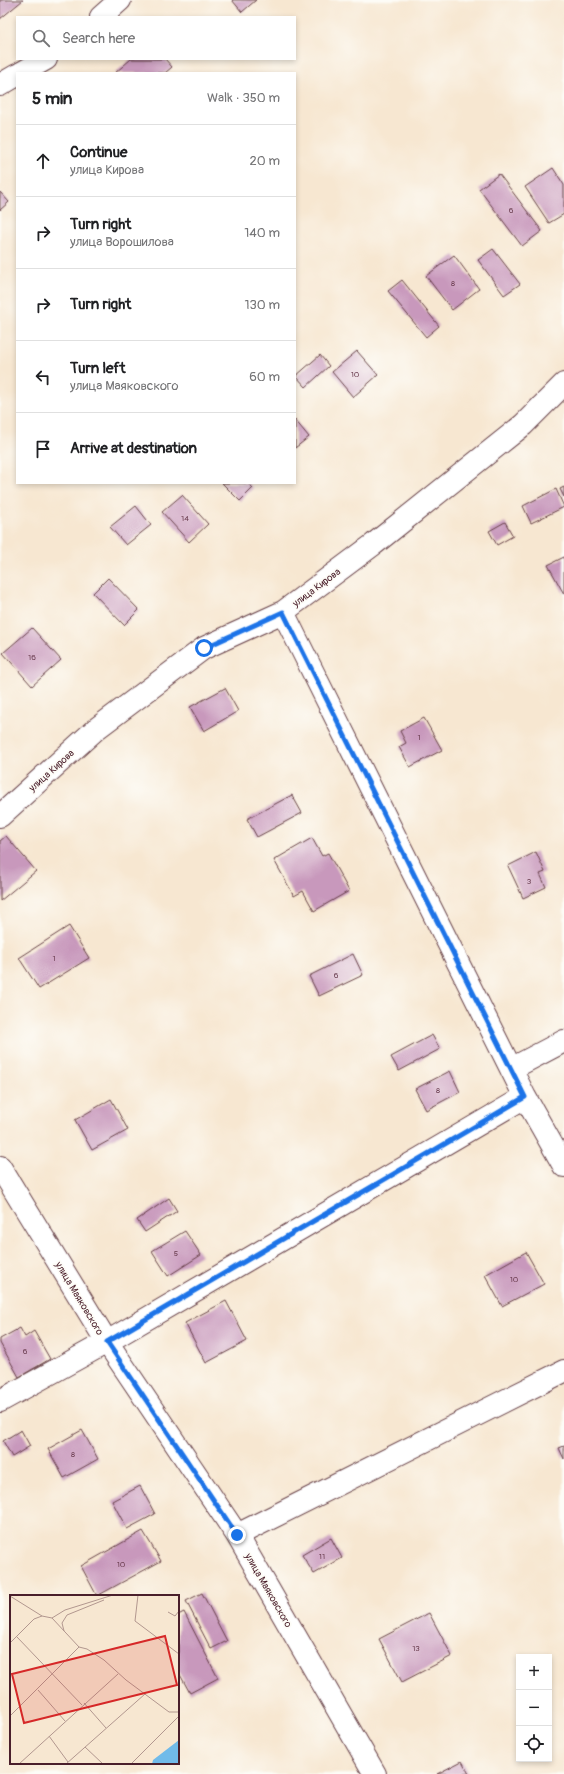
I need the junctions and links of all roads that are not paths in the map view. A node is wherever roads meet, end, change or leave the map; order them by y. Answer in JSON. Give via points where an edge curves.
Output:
{"nodes":[{"id":1,"x":120,"y":0,"type":"edge"},
{"id":2,"x":102,"y":16,"type":"edge"},
{"id":3,"x":44,"y":60,"type":"edge"},
{"id":4,"x":23,"y":72,"type":"edge"},
{"id":5,"x":16,"y":76,"type":"edge"},
{"id":6,"x":0,"y":85,"type":"edge"},
{"id":7,"x":564,"y":384,"type":"edge"},
{"id":8,"x":283,"y":612,"type":"junction"},
{"id":9,"x":0,"y":816,"type":"edge"},
{"id":10,"x":564,"y":1041,"type":"edge"},
{"id":11,"x":511,"y":1069,"type":"junction"},
{"id":12,"x":525,"y":1097,"type":"junction"},
{"id":13,"x":564,"y":1166,"type":"edge"},
{"id":14,"x":0,"y":1168,"type":"edge"},
{"id":15,"x":107,"y":1342,"type":"junction"},
{"id":16,"x":564,"y":1371,"type":"edge"},
{"id":17,"x":0,"y":1401,"type":"edge"},
{"id":18,"x":237,"y":1535,"type":"junction"},
{"id":19,"x":376,"y":1774,"type":"edge"}],
"edges":[{"from":1,"to":2,"type":"street"},
{"from":3,"to":4,"type":"street"},
{"from":5,"to":6,"type":"street"},
{"from":7,"to":8,"type":"street","name":"улица Кирова","via":[[523,425],[374,544]]},
{"from":8,"to":9,"type":"street","name":"улица Кирова","via":[[204,648],[96,729]]},
{"from":8,"to":11,"type":"street"},
{"from":10,"to":11,"type":"street"},
{"from":11,"to":12,"type":"street"},
{"from":12,"to":13,"type":"street"},
{"from":12,"to":15,"type":"street"},
{"from":14,"to":15,"type":"street","name":"улица Маяковского"},
{"from":15,"to":17,"type":"street"},
{"from":15,"to":18,"type":"street","name":"улица Маяковского"},
{"from":16,"to":18,"type":"street"},
{"from":18,"to":19,"type":"street","name":"улица Маяковского"}]}
